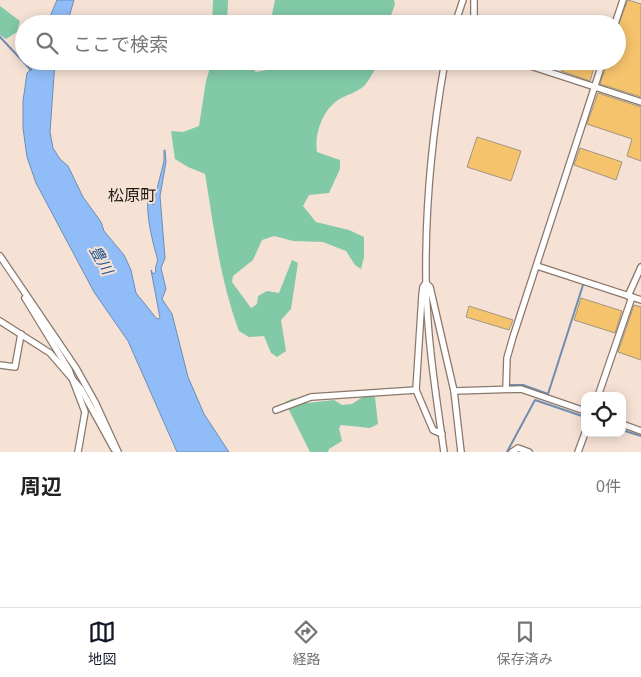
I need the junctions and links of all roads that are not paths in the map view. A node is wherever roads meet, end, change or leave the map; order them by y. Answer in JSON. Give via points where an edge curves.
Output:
{"nodes":[{"id":1,"x":463,"y":0,"type":"edge"},
{"id":2,"x":474,"y":0,"type":"edge"},
{"id":3,"x":622,"y":0,"type":"edge"},
{"id":4,"x":458,"y":15,"type":"edge"},
{"id":5,"x":474,"y":15,"type":"edge"},
{"id":6,"x":618,"y":15,"type":"edge"},
{"id":7,"x":444,"y":70,"type":"edge"},
{"id":8,"x":543,"y":70,"type":"edge"},
{"id":9,"x":600,"y":70,"type":"edge"},
{"id":10,"x":595,"y":87,"type":"junction"},
{"id":11,"x":641,"y":102,"type":"edge"},
{"id":12,"x":0,"y":256,"type":"edge"},
{"id":13,"x":536,"y":266,"type":"junction"},
{"id":14,"x":641,"y":267,"type":"edge"},
{"id":15,"x":426,"y":283,"type":"junction"},
{"id":16,"x":25,"y":293,"type":"junction"},
{"id":17,"x":630,"y":296,"type":"junction"},
{"id":18,"x":641,"y":300,"type":"edge"},
{"id":19,"x":0,"y":321,"type":"edge"},
{"id":20,"x":21,"y":334,"type":"junction"},
{"id":21,"x":0,"y":364,"type":"edge"},
{"id":22,"x":72,"y":381,"type":"junction"},
{"id":23,"x":506,"y":389,"type":"junction"},
{"id":24,"x":416,"y":390,"type":"junction"},
{"id":25,"x":454,"y":391,"type":"junction"},
{"id":26,"x":599,"y":392,"type":"edge"},
{"id":27,"x":276,"y":410,"type":"dead end"},
{"id":28,"x":581,"y":410,"type":"edge"},
{"id":29,"x":626,"y":425,"type":"edge"},
{"id":30,"x":641,"y":431,"type":"edge"},
{"id":31,"x":442,"y":434,"type":"junction"},
{"id":32,"x":584,"y":437,"type":"edge"},
{"id":33,"x":78,"y":452,"type":"edge"},
{"id":34,"x":118,"y":452,"type":"edge"},
{"id":35,"x":444,"y":452,"type":"edge"},
{"id":36,"x":461,"y":452,"type":"edge"},
{"id":37,"x":512,"y":452,"type":"edge"},
{"id":38,"x":529,"y":452,"type":"edge"},
{"id":39,"x":578,"y":452,"type":"edge"}],
"edges":[{"from":1,"to":4,"type":"street"},
{"from":2,"to":5,"type":"street"},
{"from":3,"to":6,"type":"street"},
{"from":7,"to":15,"type":"street","via":[[430,164]]},
{"from":8,"to":10,"type":"street"},
{"from":9,"to":10,"type":"street"},
{"from":10,"to":11,"type":"street"},
{"from":10,"to":13,"type":"street"},
{"from":12,"to":16,"type":"street"},
{"from":13,"to":17,"type":"street"},
{"from":13,"to":23,"type":"street","via":[[507,358]]},
{"from":14,"to":17,"type":"street"},
{"from":15,"to":24,"type":"street","via":[[422,295]]},
{"from":15,"to":25,"type":"street","via":[[430,288]]},
{"from":15,"to":31,"type":"street"},
{"from":16,"to":22,"type":"street","via":[[26,301],[69,370]]},
{"from":16,"to":34,"type":"street","via":[[76,368]]},
{"from":17,"to":18,"type":"street"},
{"from":17,"to":26,"type":"street"},
{"from":19,"to":20,"type":"street"},
{"from":20,"to":21,"type":"street","via":[[15,367]]},
{"from":20,"to":22,"type":"street","via":[[50,353]]},
{"from":22,"to":33,"type":"street","via":[[85,412]]},
{"from":22,"to":34,"type":"street","via":[[81,389],[109,443]]},
{"from":23,"to":25,"type":"street"},
{"from":23,"to":28,"type":"street","via":[[521,389]]},
{"from":24,"to":27,"type":"street","via":[[311,397]]},
{"from":24,"to":31,"type":"street","via":[[433,430]]},
{"from":25,"to":36,"type":"street"},
{"from":29,"to":30,"type":"street"},
{"from":31,"to":35,"type":"street"},
{"from":32,"to":39,"type":"street"},
{"from":37,"to":38,"type":"street","via":[[518,448]]}]}
